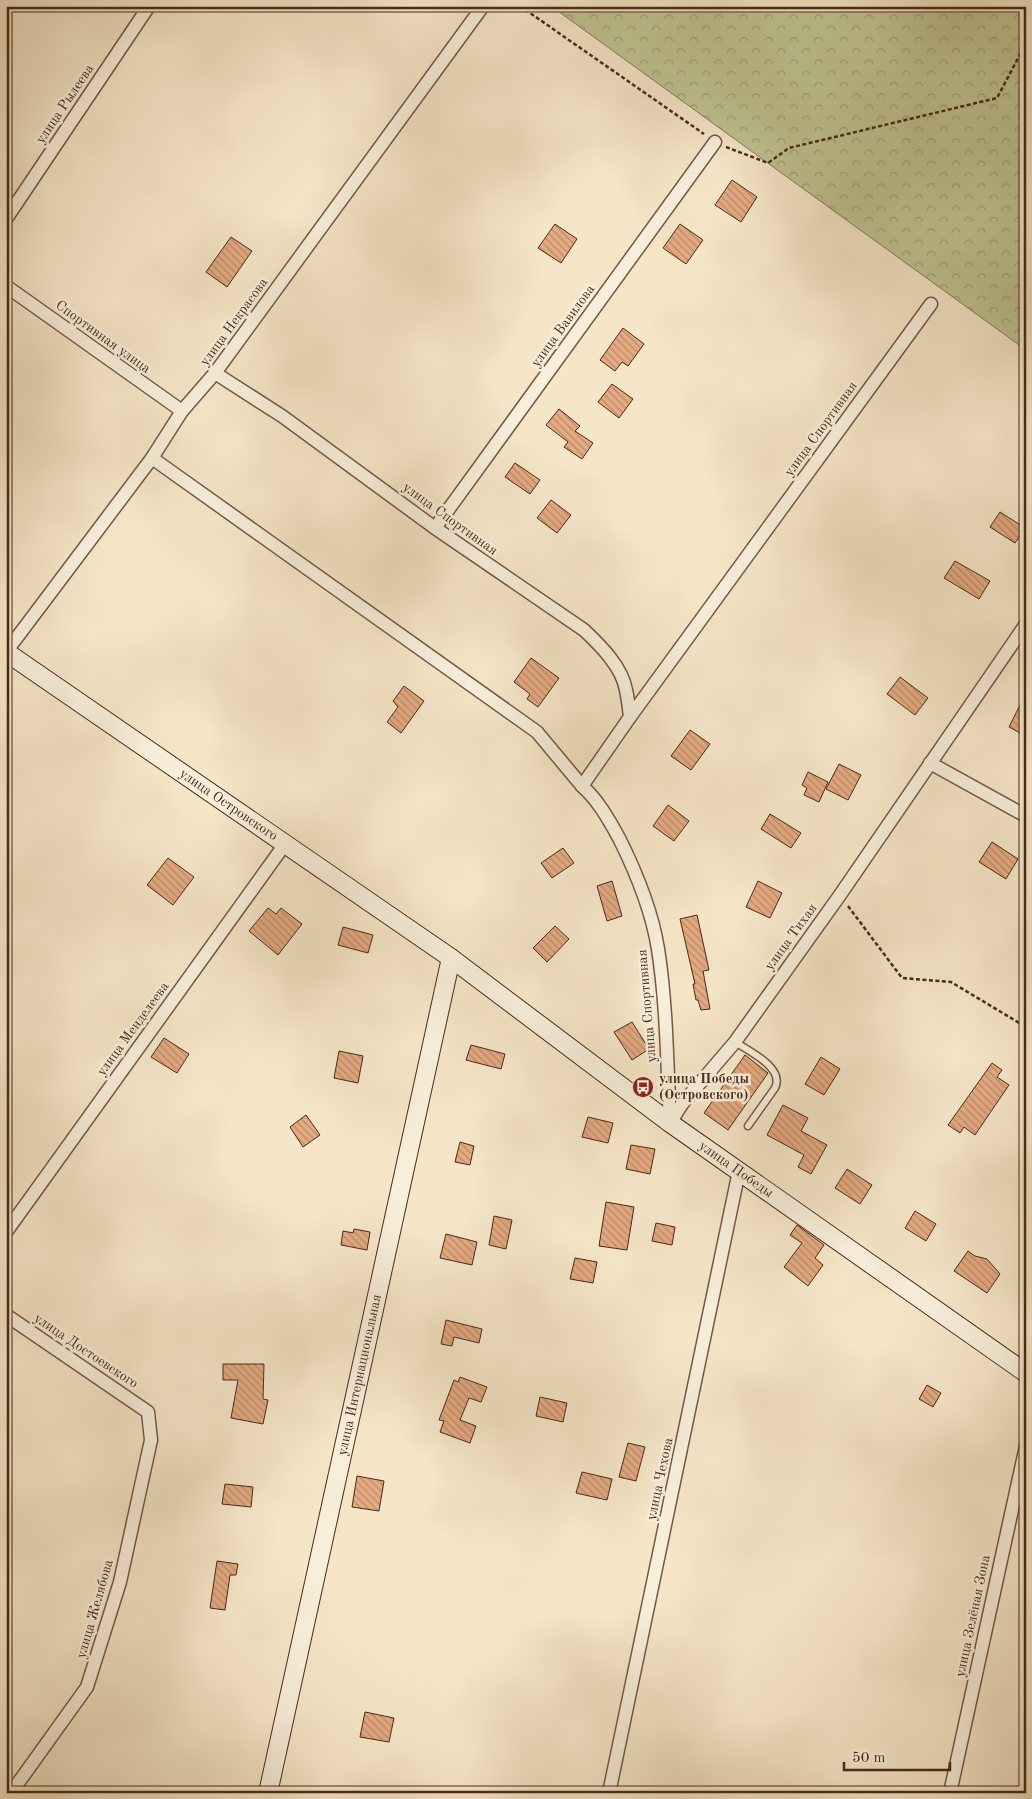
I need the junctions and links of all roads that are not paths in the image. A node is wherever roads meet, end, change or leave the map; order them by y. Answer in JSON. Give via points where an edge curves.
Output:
{"nodes":[{"id":1,"x":149,"y":6,"type":"edge"},
{"id":2,"x":483,"y":6,"type":"edge"},
{"id":3,"x":715,"y":142,"type":"road end"},
{"id":4,"x":6,"y":219,"type":"edge"},
{"id":5,"x":6,"y":286,"type":"edge"},
{"id":6,"x":931,"y":304,"type":"dead end"},
{"id":7,"x":215,"y":373,"type":"junction"},
{"id":8,"x":182,"y":411,"type":"junction"},
{"id":9,"x":152,"y":458,"type":"junction"},
{"id":10,"x":435,"y":528,"type":"junction"},
{"id":11,"x":1026,"y":624,"type":"edge"},
{"id":12,"x":6,"y":652,"type":"edge"},
{"id":13,"x":630,"y":718,"type":"junction"},
{"id":14,"x":930,"y":763,"type":"junction"},
{"id":15,"x":582,"y":786,"type":"junction"},
{"id":16,"x":1026,"y":816,"type":"edge"},
{"id":17,"x":285,"y":844,"type":"junction"},
{"id":18,"x":451,"y":958,"type":"junction"},
{"id":19,"x":735,"y":1042,"type":"junction"},
{"id":20,"x":670,"y":1123,"type":"junction"},
{"id":21,"x":748,"y":1126,"type":"dead end"},
{"id":22,"x":739,"y":1171,"type":"junction"},
{"id":23,"x":6,"y":1232,"type":"edge"},
{"id":24,"x":6,"y":1315,"type":"edge"},
{"id":25,"x":1026,"y":1373,"type":"edge"},
{"id":26,"x":148,"y":1412,"type":"joint"},
{"id":27,"x":1026,"y":1446,"type":"edge"},
{"id":28,"x":11,"y":1793,"type":"edge"},
{"id":29,"x":268,"y":1793,"type":"edge"},
{"id":30,"x":610,"y":1793,"type":"edge"},
{"id":31,"x":950,"y":1793,"type":"edge"}],
"edges":[{"from":1,"to":4,"type":"street","name":"улица Рылеева"},
{"from":2,"to":7,"type":"street","name":"улица Некрасова"},
{"from":3,"to":10,"type":"street","name":"улица Вавилова"},
{"from":5,"to":8,"type":"street","name":"Спортивная улица"},
{"from":6,"to":13,"type":"street","name":"улица Спортивная"},
{"from":7,"to":8,"type":"street","name":"улица Некрасова"},
{"from":7,"to":10,"type":"street","name":"улица Спортивная","via":[[282,416]]},
{"from":8,"to":9,"type":"street","name":"улица Некрасова"},
{"from":9,"to":12,"type":"street","name":"улица Некрасова"},
{"from":9,"to":15,"type":"street","name":"улица Спортивная","via":[[537,732]]},
{"from":10,"to":13,"type":"street","name":"улица Спортивная","via":[[595,640],[626,688]]},
{"from":11,"to":14,"type":"street","name":"улица Тихая"},
{"from":12,"to":17,"type":"main road","name":"улица Островского"},
{"from":13,"to":15,"type":"street","name":"улица Спортивная"},
{"from":14,"to":16,"type":"street"},
{"from":14,"to":19,"type":"street","name":"улица Тихая"},
{"from":15,"to":20,"type":"street","name":"улица Спортивная","via":[[592,794],[608,819],[645,898],[658,948]]},
{"from":17,"to":18,"type":"main road","name":"улица Островского"},
{"from":17,"to":23,"type":"street","name":"улица Менделеева"},
{"from":18,"to":20,"type":"main road","name":"улица Победы"},
{"from":18,"to":29,"type":"main road","name":"улица Интернациональная"},
{"from":19,"to":20,"type":"street","name":"улица Тихая","via":[[682,1104]]},
{"from":19,"to":21,"type":"lane","via":[[772,1068],[776,1075],[775,1088]]},
{"from":20,"to":22,"type":"main road","name":"улица Победы"},
{"from":22,"to":25,"type":"main road","name":"улица Победы"},
{"from":22,"to":30,"type":"street","name":"улица Чехова"},
{"from":24,"to":26,"type":"street","name":"улица Достоевского"},
{"from":26,"to":28,"type":"street","name":"улица Желябова","via":[[151,1440],[120,1582],[87,1687]]},
{"from":27,"to":31,"type":"street","name":"улица Зелёная Зона"}]}
